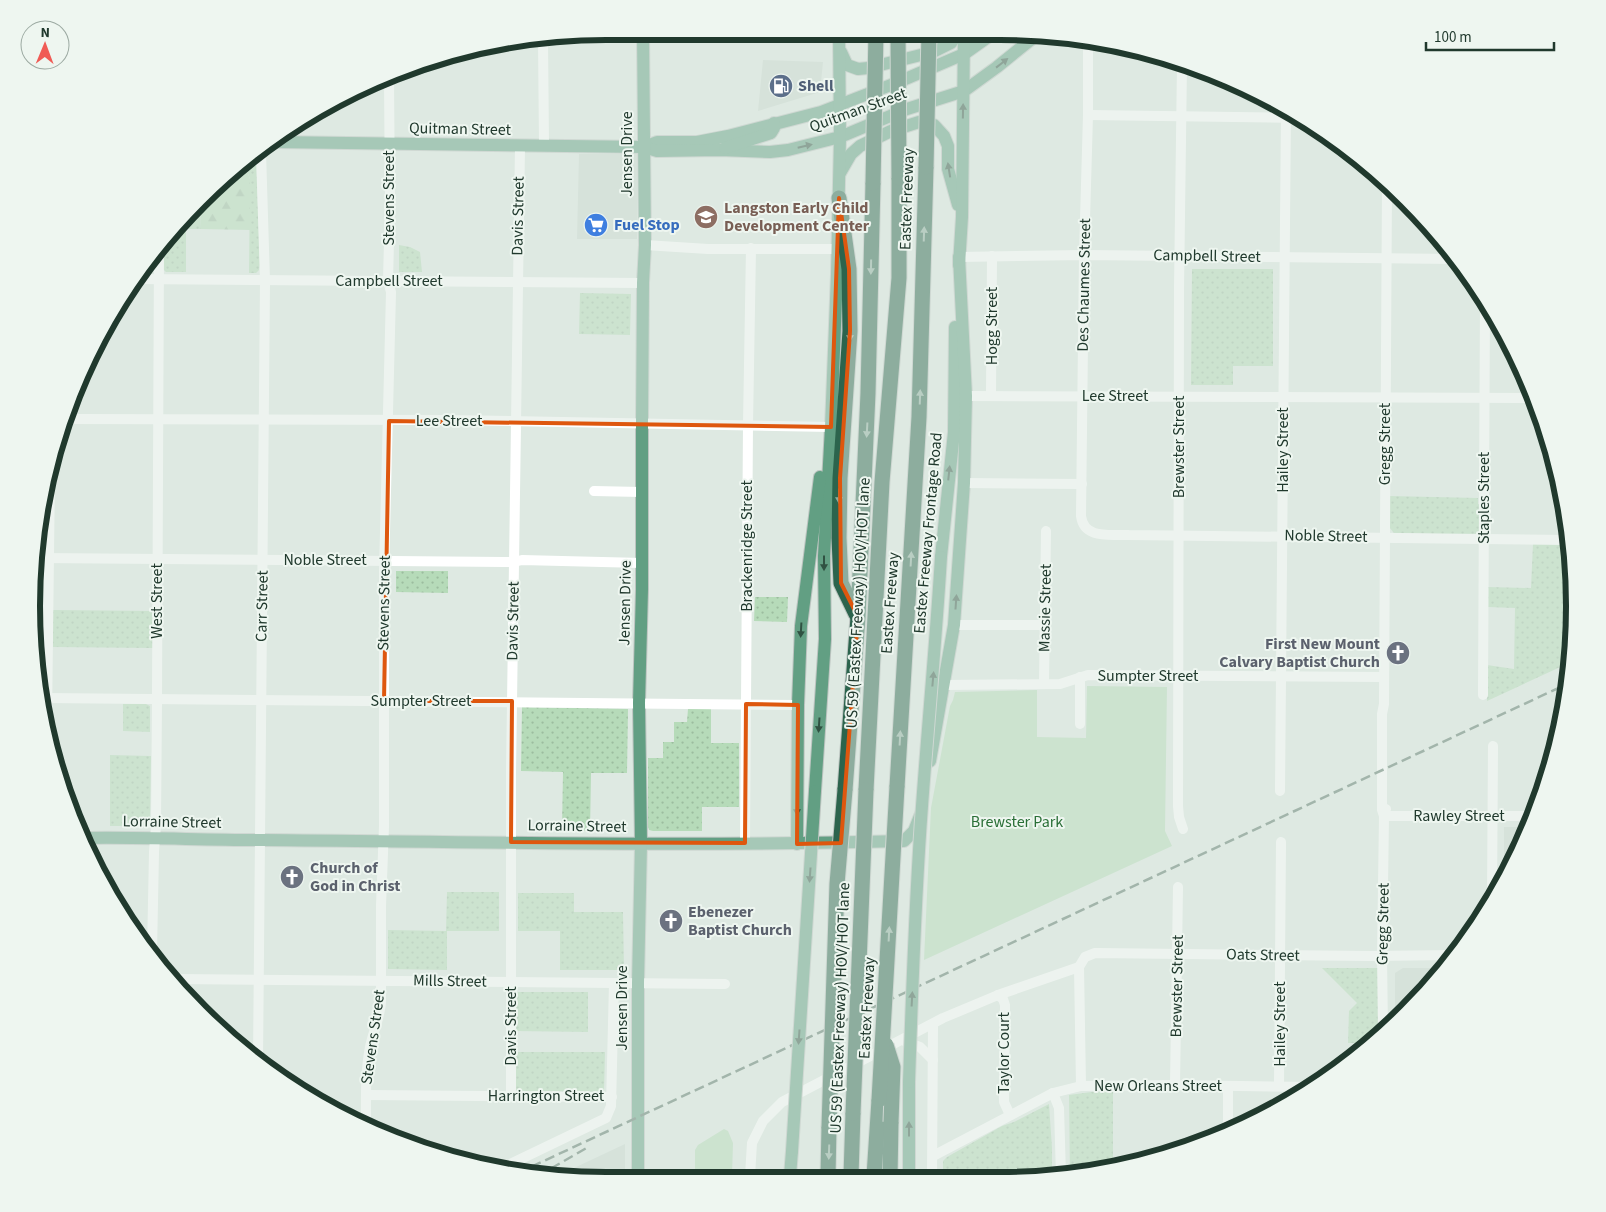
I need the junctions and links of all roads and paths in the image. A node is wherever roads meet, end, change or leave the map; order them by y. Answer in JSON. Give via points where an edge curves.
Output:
{"nodes":[{"id":1,"x":643,"y":40,"type":"edge"},
{"id":2,"x":839,"y":40,"type":"edge"},
{"id":3,"x":869,"y":40,"type":"edge"},
{"id":4,"x":876,"y":40,"type":"edge"},
{"id":5,"x":898,"y":40,"type":"edge"},
{"id":6,"x":929,"y":40,"type":"edge"},
{"id":7,"x":953,"y":40,"type":"edge"},
{"id":8,"x":964,"y":40,"type":"edge"},
{"id":9,"x":984,"y":40,"type":"edge"},
{"id":10,"x":1029,"y":41,"type":"edge"},
{"id":11,"x":543,"y":44,"type":"edge"},
{"id":12,"x":1088,"y":47,"type":"edge"},
{"id":13,"x":839,"y":50,"type":"junction"},
{"id":14,"x":964,"y":54,"type":"junction"},
{"id":15,"x":1182,"y":70,"type":"edge"},
{"id":16,"x":876,"y":80,"type":"junction"},
{"id":17,"x":389,"y":83,"type":"edge"},
{"id":18,"x":964,"y":91,"type":"junction"},
{"id":19,"x":839,"y":105,"type":"junction"},
{"id":20,"x":1278,"y":113,"type":"edge"},
{"id":21,"x":1088,"y":115,"type":"junction"},
{"id":22,"x":1182,"y":116,"type":"junction"},
{"id":23,"x":1286,"y":118,"type":"edge"},
{"id":24,"x":774,"y":124,"type":"junction"},
{"id":25,"x":840,"y":138,"type":"junction"},
{"id":26,"x":282,"y":142,"type":"edge"},
{"id":27,"x":388,"y":144,"type":"junction"},
{"id":28,"x":544,"y":145,"type":"junction"},
{"id":29,"x":520,"y":146,"type":"junction"},
{"id":30,"x":644,"y":147,"type":"junction"},
{"id":31,"x":720,"y":150,"type":"junction"},
{"id":32,"x":261,"y":157,"type":"edge"},
{"id":33,"x":839,"y":175,"type":"junction"},
{"id":34,"x":1387,"y":193,"type":"edge"},
{"id":35,"x":838,"y":198,"type":"junction"},
{"id":36,"x":962,"y":217,"type":"junction"},
{"id":37,"x":645,"y":245,"type":"junction"},
{"id":38,"x":751,"y":248,"type":"junction"},
{"id":39,"x":836,"y":249,"type":"junction"},
{"id":40,"x":1084,"y":255,"type":"junction"},
{"id":41,"x":992,"y":256,"type":"junction"},
{"id":42,"x":1180,"y":256,"type":"junction"},
{"id":43,"x":959,"y":257,"type":"junction"},
{"id":44,"x":1285,"y":258,"type":"junction"},
{"id":45,"x":1386,"y":258,"type":"junction"},
{"id":46,"x":159,"y":259,"type":"edge"},
{"id":47,"x":1447,"y":259,"type":"edge"},
{"id":48,"x":144,"y":279,"type":"edge"},
{"id":49,"x":159,"y":279,"type":"junction"},
{"id":50,"x":265,"y":281,"type":"junction"},
{"id":51,"x":388,"y":282,"type":"junction"},
{"id":52,"x":517,"y":282,"type":"junction"},
{"id":53,"x":643,"y":283,"type":"junction"},
{"id":54,"x":1485,"y":315,"type":"edge"},
{"id":55,"x":991,"y":395,"type":"junction"},
{"id":56,"x":966,"y":396,"type":"junction"},
{"id":57,"x":1082,"y":396,"type":"junction"},
{"id":58,"x":1283,"y":396,"type":"junction"},
{"id":59,"x":1179,"y":397,"type":"junction"},
{"id":60,"x":1385,"y":397,"type":"junction"},
{"id":61,"x":1484,"y":398,"type":"junction"},
{"id":62,"x":1526,"y":398,"type":"edge"},
{"id":63,"x":72,"y":419,"type":"edge"},
{"id":64,"x":158,"y":420,"type":"junction"},
{"id":65,"x":263,"y":420,"type":"junction"},
{"id":66,"x":389,"y":420,"type":"junction"},
{"id":67,"x":516,"y":422,"type":"junction"},
{"id":68,"x":642,"y":423,"type":"junction"},
{"id":69,"x":748,"y":425,"type":"junction"},
{"id":70,"x":831,"y":426,"type":"junction"},
{"id":71,"x":964,"y":482,"type":"junction"},
{"id":72,"x":1082,"y":484,"type":"junction"},
{"id":73,"x":594,"y":492,"type":"dead end"},
{"id":74,"x":641,"y":492,"type":"junction"},
{"id":75,"x":50,"y":504,"type":"edge"},
{"id":76,"x":1085,"y":528,"type":"joint"},
{"id":77,"x":1046,"y":531,"type":"dead end"},
{"id":78,"x":1179,"y":535,"type":"junction"},
{"id":79,"x":1282,"y":536,"type":"junction"},
{"id":80,"x":1385,"y":537,"type":"junction"},
{"id":81,"x":1484,"y":539,"type":"junction"},
{"id":82,"x":1562,"y":540,"type":"edge"},
{"id":83,"x":42,"y":558,"type":"edge"},
{"id":84,"x":49,"y":558,"type":"junction"},
{"id":85,"x":157,"y":559,"type":"junction"},
{"id":86,"x":262,"y":560,"type":"junction"},
{"id":87,"x":385,"y":561,"type":"junction"},
{"id":88,"x":514,"y":562,"type":"junction"},
{"id":89,"x":642,"y":563,"type":"junction"},
{"id":90,"x":858,"y":617,"type":"junction"},
{"id":91,"x":954,"y":625,"type":"junction"},
{"id":92,"x":1044,"y":625,"type":"junction"},
{"id":93,"x":1178,"y":676,"type":"junction"},
{"id":94,"x":1281,"y":676,"type":"junction"},
{"id":95,"x":1080,"y":677,"type":"junction"},
{"id":96,"x":1384,"y":677,"type":"junction"},
{"id":97,"x":45,"y":683,"type":"edge"},
{"id":98,"x":1044,"y":684,"type":"junction"},
{"id":99,"x":944,"y":685,"type":"junction"},
{"id":100,"x":1483,"y":695,"type":"dead end"},
{"id":101,"x":48,"y":698,"type":"edge"},
{"id":102,"x":157,"y":699,"type":"junction"},
{"id":103,"x":261,"y":700,"type":"junction"},
{"id":104,"x":384,"y":701,"type":"junction"},
{"id":105,"x":512,"y":701,"type":"junction"},
{"id":106,"x":639,"y":703,"type":"junction"},
{"id":107,"x":746,"y":704,"type":"junction"},
{"id":108,"x":798,"y":704,"type":"junction"},
{"id":109,"x":1080,"y":724,"type":"dead end"},
{"id":110,"x":1493,"y":746,"type":"dead end"},
{"id":111,"x":1280,"y":791,"type":"dead end"},
{"id":112,"x":1384,"y":816,"type":"junction"},
{"id":113,"x":1492,"y":816,"type":"junction"},
{"id":114,"x":1526,"y":816,"type":"edge"},
{"id":115,"x":1183,"y":829,"type":"dead end"},
{"id":116,"x":154,"y":837,"type":"junction"},
{"id":117,"x":90,"y":838,"type":"edge"},
{"id":118,"x":260,"y":840,"type":"junction"},
{"id":119,"x":384,"y":840,"type":"junction"},
{"id":120,"x":511,"y":842,"type":"junction"},
{"id":121,"x":1281,"y":842,"type":"dead end"},
{"id":122,"x":641,"y":843,"type":"junction"},
{"id":123,"x":745,"y":843,"type":"junction"},
{"id":124,"x":797,"y":844,"type":"junction"},
{"id":125,"x":1492,"y":885,"type":"edge"},
{"id":126,"x":1178,"y":887,"type":"dead end"},
{"id":127,"x":152,"y":944,"type":"edge"},
{"id":128,"x":1177,"y":954,"type":"junction"},
{"id":129,"x":1280,"y":955,"type":"junction"},
{"id":130,"x":1446,"y":955,"type":"edge"},
{"id":131,"x":1382,"y":956,"type":"junction"},
{"id":132,"x":1079,"y":967,"type":"junction"},
{"id":133,"x":180,"y":979,"type":"edge"},
{"id":134,"x":258,"y":979,"type":"junction"},
{"id":135,"x":381,"y":980,"type":"junction"},
{"id":136,"x":512,"y":982,"type":"junction"},
{"id":137,"x":614,"y":983,"type":"junction"},
{"id":138,"x":638,"y":983,"type":"junction"},
{"id":139,"x":725,"y":984,"type":"dead end"},
{"id":140,"x":998,"y":995,"type":"junction"},
{"id":141,"x":1383,"y":1022,"type":"edge"},
{"id":142,"x":933,"y":1024,"type":"junction"},
{"id":143,"x":883,"y":1036,"type":"junction"},
{"id":144,"x":902,"y":1040,"type":"junction"},
{"id":145,"x":258,"y":1053,"type":"edge"},
{"id":146,"x":933,"y":1060,"type":"junction"},
{"id":147,"x":1175,"y":1085,"type":"junction"},
{"id":148,"x":1080,"y":1086,"type":"junction"},
{"id":149,"x":1228,"y":1086,"type":"junction"},
{"id":150,"x":1279,"y":1086,"type":"junction"},
{"id":151,"x":1298,"y":1087,"type":"edge"},
{"id":152,"x":1054,"y":1093,"type":"junction"},
{"id":153,"x":366,"y":1094,"type":"junction"},
{"id":154,"x":511,"y":1096,"type":"junction"},
{"id":155,"x":612,"y":1097,"type":"junction"},
{"id":156,"x":1010,"y":1115,"type":"junction"},
{"id":157,"x":366,"y":1119,"type":"edge"},
{"id":158,"x":1228,"y":1124,"type":"edge"},
{"id":159,"x":933,"y":1156,"type":"junction"},
{"id":160,"x":510,"y":1163,"type":"edge"},
{"id":161,"x":1061,"y":1168,"type":"edge"},
{"id":162,"x":638,"y":1172,"type":"edge"},
{"id":163,"x":750,"y":1172,"type":"edge"},
{"id":164,"x":790,"y":1172,"type":"edge"},
{"id":165,"x":828,"y":1172,"type":"edge"},
{"id":166,"x":851,"y":1172,"type":"edge"},
{"id":167,"x":874,"y":1172,"type":"edge"},
{"id":168,"x":890,"y":1172,"type":"edge"},
{"id":169,"x":909,"y":1172,"type":"edge"},
{"id":170,"x":932,"y":1172,"type":"edge"}],
"edges":[{"from":1,"to":30,"type":"main road","name":"Jensen Drive"},
{"from":2,"to":13,"type":"main road"},
{"from":3,"to":16,"type":"highway","bridge":true},
{"from":4,"to":16,"type":"highway","name":"Eastex Freeway","bridge":true},
{"from":5,"to":166,"type":"highway","name":"US 59 (Eastex Freeway) HOV/HOT lane","bridge":true,"via":[[899,278],[882,482]]},
{"from":143,"to":6,"type":"highway","name":"Eastex Freeway","one_way":true,"bridge":true,"via":[[919,417]]},
{"from":7,"to":13,"type":"main road","via":[[933,52],[858,69],[847,65]]},
{"from":8,"to":14,"type":"main road","name":"Eastex Freeway Frontage Road"},
{"from":9,"to":14,"type":"main road","name":"Quitman Street"},
{"from":18,"to":10,"type":"main road","name":"Quitman Street","one_way":true},
{"from":11,"to":28,"type":"street"},
{"from":12,"to":21,"type":"street","name":"Des Chaumes Street"},
{"from":13,"to":19,"type":"main road"},
{"from":14,"to":18,"type":"main road","name":"Eastex Freeway Frontage Road"},
{"from":14,"to":19,"type":"main road","name":"Quitman Street"},
{"from":15,"to":22,"type":"street","name":"Brewster Street"},
{"from":16,"to":90,"type":"highway","name":"Eastex Freeway","one_way":true,"bridge":true},
{"from":17,"to":27,"type":"street","name":"Stevens Street"},
{"from":18,"to":25,"type":"main road","name":"Quitman Street"},
{"from":36,"to":18,"type":"main road","name":"Eastex Freeway Frontage Road","one_way":true},
{"from":19,"to":24,"type":"main road","name":"Quitman Street"},
{"from":19,"to":25,"type":"main road"},
{"from":20,"to":22,"type":"street"},
{"from":21,"to":22,"type":"street"},
{"from":21,"to":40,"type":"street","name":"Des Chaumes Street"},
{"from":22,"to":42,"type":"street","name":"Brewster Street"},
{"from":23,"to":44,"type":"street","name":"Hailey Street"},
{"from":24,"to":30,"type":"main road","name":"Quitman Street","via":[[697,142],[657,142]]},
{"from":24,"to":31,"type":"main road","via":[[771,134]]},
{"from":31,"to":25,"type":"main road","name":"Quitman Street","one_way":true,"via":[[770,152]]},
{"from":25,"to":33,"type":"main road"},
{"from":26,"to":27,"type":"main road","name":"Quitman Street"},
{"from":27,"to":29,"type":"main road","name":"Quitman Street"},
{"from":27,"to":51,"type":"street","name":"Stevens Street"},
{"from":28,"to":29,"type":"main road","name":"Quitman Street"},
{"from":28,"to":30,"type":"main road","name":"Quitman Street"},
{"from":29,"to":52,"type":"street","name":"Davis Street"},
{"from":30,"to":31,"type":"main road","name":"Quitman Street","via":[[657,151]]},
{"from":30,"to":37,"type":"main road","name":"Jensen Drive"},
{"from":32,"to":50,"type":"street","name":"Carr Street"},
{"from":33,"to":35,"type":"main road"},
{"from":36,"to":33,"type":"main road","one_way":true,"via":[[948,169],[948,146],[934,126],[919,122],[860,146],[851,154]]},
{"from":34,"to":45,"type":"street","name":"Gregg Street"},
{"from":35,"to":39,"type":"main road"},
{"from":35,"to":90,"type":"highway","one_way":true,"via":[[849,269],[850,331],[840,478],[841,583]]},
{"from":36,"to":43,"type":"main road","name":"Eastex Freeway Frontage Road"},
{"from":37,"to":38,"type":"street"},
{"from":37,"to":53,"type":"main road","name":"Jensen Drive"},
{"from":38,"to":39,"type":"street"},
{"from":38,"to":69,"type":"street","name":"Brackenridge Street"},
{"from":39,"to":70,"type":"main road"},
{"from":40,"to":41,"type":"street","name":"Campbell Street"},
{"from":40,"to":42,"type":"street","name":"Campbell Street"},
{"from":40,"to":57,"type":"street","name":"Des Chaumes Street"},
{"from":41,"to":43,"type":"street","name":"Campbell Street"},
{"from":41,"to":55,"type":"street","name":"Hogg Street"},
{"from":42,"to":44,"type":"street","name":"Campbell Street"},
{"from":42,"to":59,"type":"street","name":"Brewster Street"},
{"from":43,"to":56,"type":"main road"},
{"from":169,"to":43,"type":"main road","name":"Eastex Freeway Frontage Road","one_way":true,"bridge":true,"via":[[911,1010],[922,807],[954,432]]},
{"from":44,"to":45,"type":"street","name":"Campbell Street"},
{"from":44,"to":58,"type":"street","name":"Hailey Street"},
{"from":45,"to":47,"type":"street","name":"Campbell Street"},
{"from":45,"to":60,"type":"street","name":"Gregg Street"},
{"from":46,"to":49,"type":"street","name":"West Street"},
{"from":48,"to":49,"type":"street","name":"Campbell Street"},
{"from":49,"to":50,"type":"street","name":"Campbell Street"},
{"from":49,"to":64,"type":"street","name":"West Street"},
{"from":50,"to":51,"type":"street","name":"Campbell Street"},
{"from":50,"to":65,"type":"street","name":"Carr Street"},
{"from":51,"to":52,"type":"street","name":"Campbell Street"},
{"from":51,"to":66,"type":"street","name":"Stevens Street","via":[[391,292]]},
{"from":52,"to":53,"type":"street","name":"Campbell Street"},
{"from":52,"to":67,"type":"street","name":"Davis Street"},
{"from":53,"to":68,"type":"main road","name":"Jensen Drive"},
{"from":54,"to":61,"type":"street","name":"Staples Street"},
{"from":55,"to":56,"type":"street","name":"Lee Street"},
{"from":55,"to":57,"type":"street","name":"Lee Street"},
{"from":56,"to":71,"type":"main road"},
{"from":57,"to":59,"type":"street","name":"Lee Street"},
{"from":57,"to":72,"type":"street","name":"Des Chaumes Street"},
{"from":58,"to":59,"type":"street","name":"Lee Street"},
{"from":58,"to":60,"type":"street","name":"Lee Street"},
{"from":58,"to":79,"type":"street","name":"Hailey Street"},
{"from":59,"to":78,"type":"street","name":"Brewster Street"},
{"from":60,"to":61,"type":"street","name":"Lee Street"},
{"from":60,"to":80,"type":"street","name":"Gregg Street"},
{"from":61,"to":62,"type":"street","name":"Lee Street"},
{"from":61,"to":81,"type":"street","name":"Staples Street"},
{"from":63,"to":64,"type":"street","name":"Lee Street"},
{"from":64,"to":65,"type":"street","name":"Lee Street"},
{"from":64,"to":85,"type":"street","name":"West Street"},
{"from":65,"to":66,"type":"street","name":"Lee Street"},
{"from":65,"to":86,"type":"street","name":"Carr Street"},
{"from":66,"to":67,"type":"street","name":"Lee Street"},
{"from":66,"to":87,"type":"street","name":"Stevens Street"},
{"from":67,"to":68,"type":"street","name":"Lee Street"},
{"from":67,"to":88,"type":"street","name":"Davis Street"},
{"from":68,"to":69,"type":"street","name":"Lee Street"},
{"from":68,"to":74,"type":"main road","name":"Jensen Drive"},
{"from":69,"to":70,"type":"street","name":"Lee Street"},
{"from":69,"to":107,"type":"street","name":"Brackenridge Street"},
{"from":70,"to":108,"type":"main road","one_way":true,"via":[[825,441],[801,626]]},
{"from":70,"to":164,"type":"main road","one_way":true,"bridge":true,"via":[[824,556],[825,639]]},
{"from":71,"to":72,"type":"street"},
{"from":91,"to":71,"type":"main road","one_way":true},
{"from":72,"to":76,"type":"street","name":"Des Chaumes Street","via":[[1082,524]]},
{"from":73,"to":74,"type":"street"},
{"from":74,"to":89,"type":"main road","name":"Jensen Drive"},
{"from":75,"to":84,"type":"street"},
{"from":76,"to":78,"type":"street","name":"Noble Street","via":[[1097,534]]},
{"from":77,"to":92,"type":"street","name":"Massie Street"},
{"from":78,"to":79,"type":"street","name":"Noble Street"},
{"from":78,"to":93,"type":"street","name":"Brewster Street"},
{"from":79,"to":80,"type":"street","name":"Noble Street"},
{"from":79,"to":94,"type":"street","name":"Hailey Street"},
{"from":80,"to":81,"type":"street","name":"Noble Street"},
{"from":80,"to":96,"type":"street","name":"Gregg Street"},
{"from":81,"to":82,"type":"street","name":"Noble Street"},
{"from":81,"to":100,"type":"street","name":"Staples Street"},
{"from":83,"to":84,"type":"street","name":"Noble Street"},
{"from":84,"to":85,"type":"street","name":"Noble Street"},
{"from":84,"to":97,"type":"street"},
{"from":85,"to":86,"type":"street","name":"Noble Street"},
{"from":85,"to":102,"type":"street","name":"West Street"},
{"from":86,"to":87,"type":"street","name":"Noble Street"},
{"from":86,"to":103,"type":"street","name":"Carr Street"},
{"from":87,"to":88,"type":"street","name":"Noble Street"},
{"from":87,"to":104,"type":"street","name":"Stevens Street"},
{"from":88,"to":89,"type":"street","name":"Noble Street"},
{"from":88,"to":105,"type":"street","name":"Davis Street"},
{"from":89,"to":106,"type":"main road","name":"Jensen Drive"},
{"from":90,"to":165,"type":"highway","name":"Eastex Freeway","one_way":true,"bridge":true,"via":[[837,884]]},
{"from":91,"to":92,"type":"street"},
{"from":91,"to":99,"type":"main road"},
{"from":92,"to":98,"type":"street","name":"Massie Street"},
{"from":93,"to":94,"type":"street","name":"Sumpter Street"},
{"from":93,"to":95,"type":"street","name":"Sumpter Street"},
{"from":93,"to":115,"type":"street","name":"Brewster Street","via":[[1178,812]]},
{"from":94,"to":96,"type":"street","name":"Sumpter Street"},
{"from":94,"to":111,"type":"street","name":"Hailey Street"},
{"from":95,"to":98,"type":"street","name":"Sumpter Street","via":[[1060,684]]},
{"from":95,"to":109,"type":"street"},
{"from":96,"to":112,"type":"street","name":"Gregg Street"},
{"from":98,"to":99,"type":"street","name":"Sumpter Street"},
{"from":99,"to":124,"type":"main road","name":"Lorraine Street","via":[[920,815],[908,838],[904,841]]},
{"from":101,"to":102,"type":"street","name":"Sumpter Street"},
{"from":102,"to":103,"type":"street","name":"Sumpter Street"},
{"from":102,"to":116,"type":"street","name":"West Street"},
{"from":103,"to":104,"type":"street","name":"Sumpter Street"},
{"from":103,"to":118,"type":"street","name":"Carr Street"},
{"from":104,"to":105,"type":"street","name":"Sumpter Street"},
{"from":104,"to":119,"type":"street","name":"Stevens Street"},
{"from":105,"to":106,"type":"street","name":"Sumpter Street"},
{"from":105,"to":120,"type":"street","name":"Davis Street"},
{"from":106,"to":107,"type":"street","name":"Sumpter Street"},
{"from":106,"to":122,"type":"main road","name":"Jensen Drive"},
{"from":107,"to":108,"type":"street","name":"Sumpter Street"},
{"from":107,"to":123,"type":"street","name":"Brackenridge Street"},
{"from":108,"to":124,"type":"main road","one_way":true},
{"from":110,"to":113,"type":"street"},
{"from":112,"to":113,"type":"street","name":"Rawley Street"},
{"from":112,"to":131,"type":"street","name":"Gregg Street"},
{"from":113,"to":114,"type":"street","name":"Rawley Street"},
{"from":113,"to":125,"type":"street"},
{"from":116,"to":117,"type":"main road","name":"Lorraine Street"},
{"from":116,"to":118,"type":"main road","name":"Lorraine Street"},
{"from":116,"to":127,"type":"street","name":"West Street"},
{"from":118,"to":119,"type":"main road","name":"Lorraine Street"},
{"from":118,"to":134,"type":"street","name":"Carr Street"},
{"from":119,"to":120,"type":"main road","name":"Lorraine Street"},
{"from":119,"to":135,"type":"street","name":"Stevens Street"},
{"from":120,"to":122,"type":"main road","name":"Lorraine Street"},
{"from":120,"to":136,"type":"street","name":"Davis Street"},
{"from":121,"to":129,"type":"street","name":"Hailey Street"},
{"from":122,"to":123,"type":"main road","name":"Lorraine Street"},
{"from":122,"to":138,"type":"main road","name":"Jensen Drive"},
{"from":123,"to":124,"type":"main road","name":"Lorraine Street"},
{"from":126,"to":128,"type":"street","name":"Brewster Street"},
{"from":128,"to":129,"type":"street","name":"Oats Street"},
{"from":128,"to":132,"type":"street","name":"Oats Street","via":[[1094,953],[1085,957]]},
{"from":128,"to":147,"type":"street","name":"Brewster Street"},
{"from":129,"to":131,"type":"street","name":"Oats Street"},
{"from":129,"to":150,"type":"street","name":"Hailey Street"},
{"from":130,"to":131,"type":"street","name":"Oats Street"},
{"from":131,"to":141,"type":"street","name":"Gregg Street"},
{"from":132,"to":140,"type":"street","name":"Taylor Court"},
{"from":132,"to":148,"type":"street"},
{"from":133,"to":134,"type":"street","name":"Mills Street"},
{"from":134,"to":135,"type":"street","name":"Mills Street"},
{"from":134,"to":145,"type":"street","name":"Carr Street"},
{"from":135,"to":136,"type":"street","name":"Mills Street"},
{"from":135,"to":153,"type":"street","name":"Stevens Street","via":[[380,1014],[370,1044]]},
{"from":136,"to":137,"type":"street","name":"Mills Street"},
{"from":136,"to":154,"type":"street","name":"Davis Street"},
{"from":137,"to":138,"type":"street","name":"Mills Street"},
{"from":137,"to":155,"type":"street","name":"Harrington Street"},
{"from":138,"to":139,"type":"street","name":"Mills Street"},
{"from":138,"to":162,"type":"main road","name":"Jensen Drive"},
{"from":140,"to":142,"type":"street","name":"Taylor Court"},
{"from":140,"to":156,"type":"street","name":"Taylor Court","via":[[1005,1005],[1004,1102]]},
{"from":142,"to":144,"type":"street"},
{"from":142,"to":146,"type":"street"},
{"from":143,"to":167,"type":"highway","name":"Eastex Freeway","bridge":true},
{"from":143,"to":168,"type":"highway","bridge":true,"via":[[893,1067]]},
{"from":144,"to":146,"type":"street","via":[[920,1047]]},
{"from":144,"to":163,"type":"street","via":[[782,1102],[763,1120],[752,1143]]},
{"from":146,"to":159,"type":"street"},
{"from":147,"to":148,"type":"street","name":"New Orleans Street"},
{"from":147,"to":149,"type":"street","name":"New Orleans Street"},
{"from":148,"to":152,"type":"street","name":"New Orleans Street"},
{"from":149,"to":150,"type":"street","name":"New Orleans Street"},
{"from":149,"to":158,"type":"street"},
{"from":150,"to":151,"type":"street","name":"New Orleans Street"},
{"from":152,"to":156,"type":"street","name":"New Orleans Street"},
{"from":152,"to":161,"type":"street","via":[[1059,1108]]},
{"from":153,"to":154,"type":"street","name":"Harrington Street"},
{"from":153,"to":157,"type":"street","name":"Stevens Street"},
{"from":154,"to":155,"type":"street","name":"Harrington Street"},
{"from":155,"to":160,"type":"street","via":[[606,1118]]},
{"from":156,"to":159,"type":"street","name":"Taylor Court"},
{"from":159,"to":170,"type":"street"}]}
